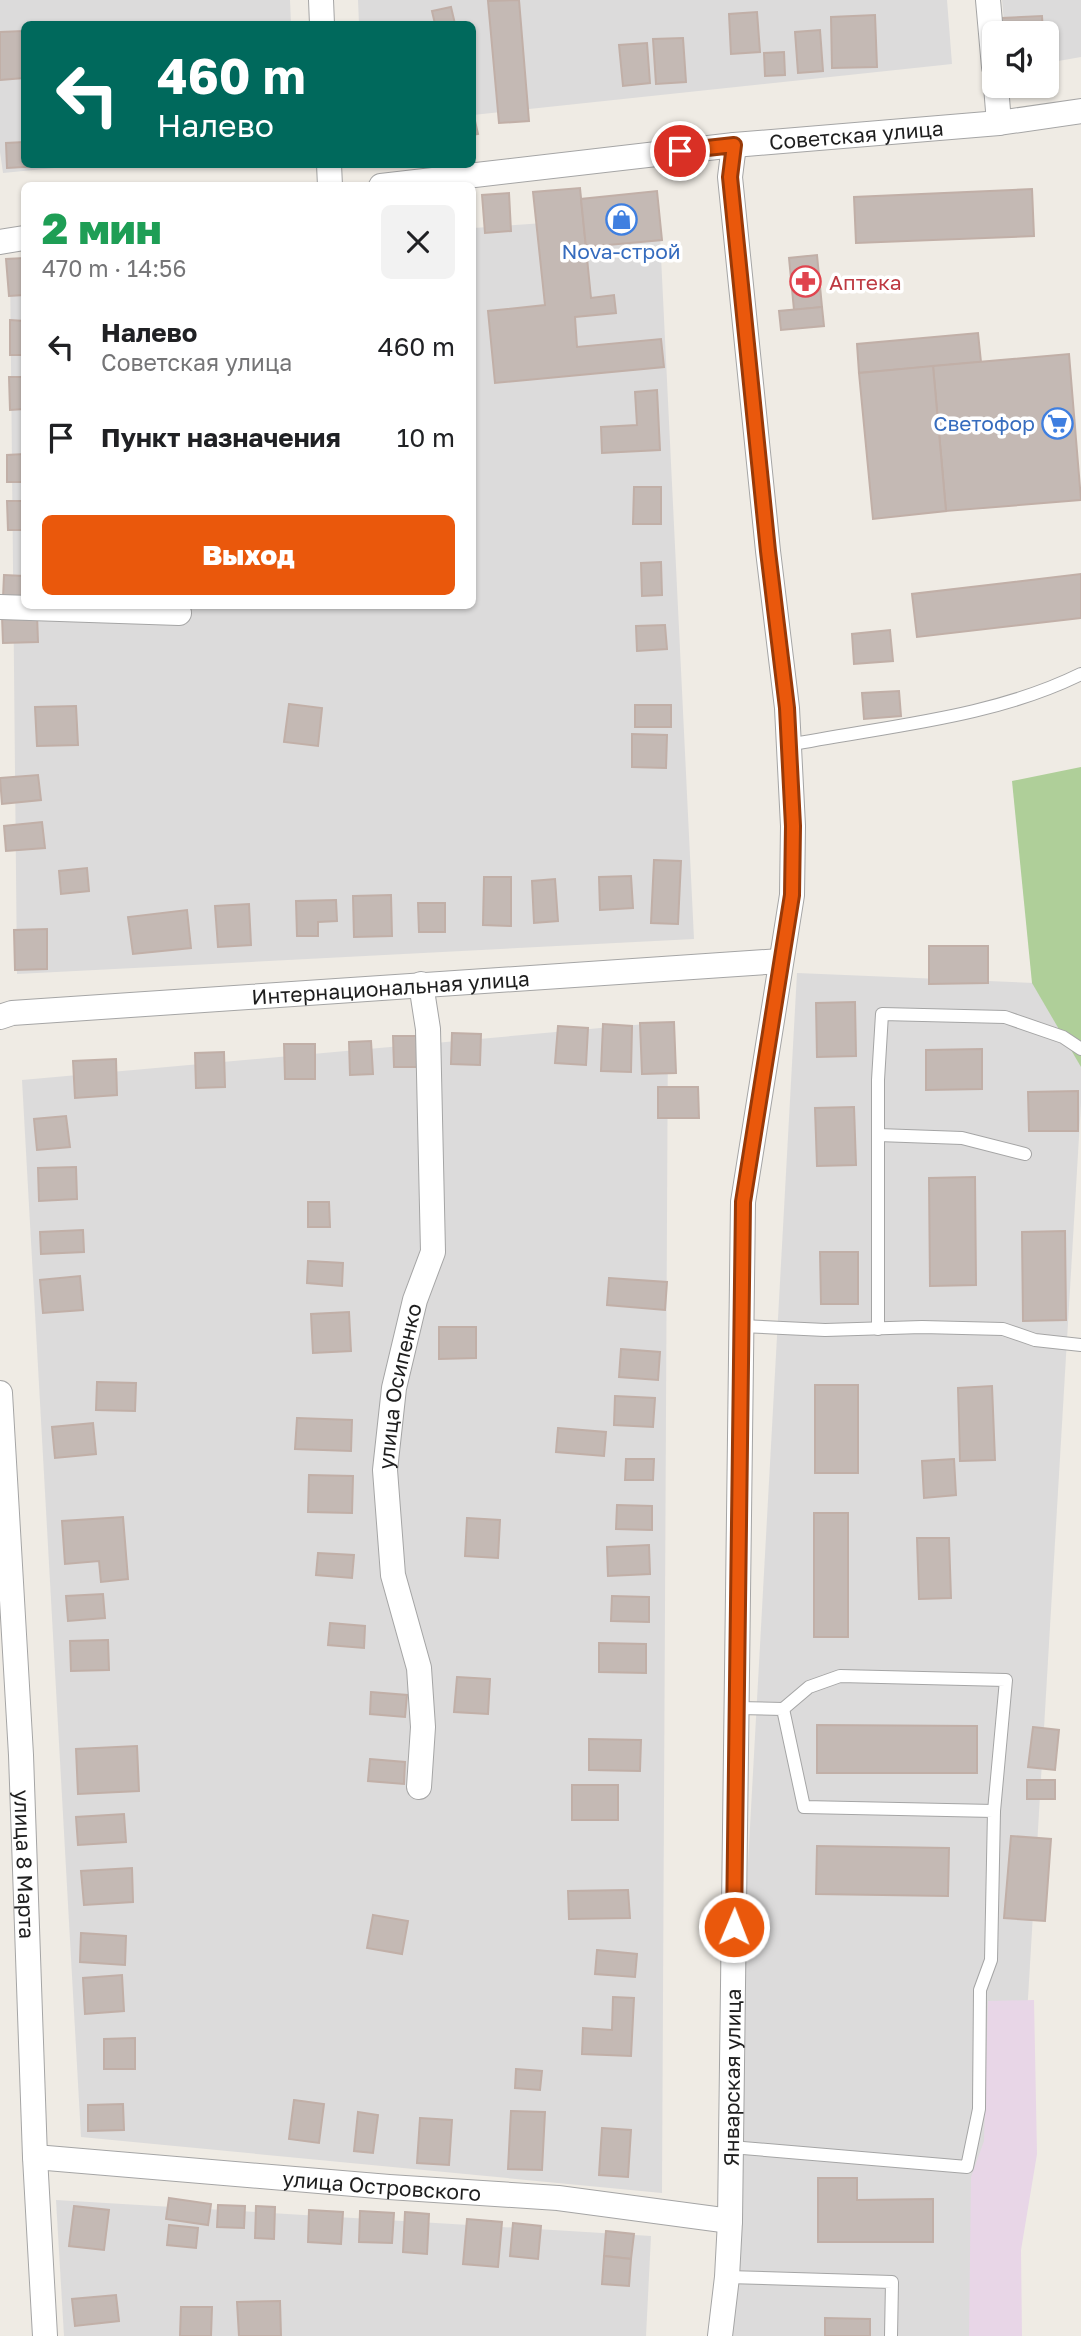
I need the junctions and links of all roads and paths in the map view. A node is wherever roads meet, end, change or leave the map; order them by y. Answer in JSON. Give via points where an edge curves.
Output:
{"nodes":[{"id":1,"x":321,"y":0,"type":"edge"},
{"id":2,"x":988,"y":0,"type":"edge"},
{"id":3,"x":322,"y":21,"type":"edge"},
{"id":4,"x":990,"y":21,"type":"edge"},
{"id":5,"x":997,"y":98,"type":"edge"},
{"id":6,"x":1081,"y":111,"type":"edge"},
{"id":7,"x":999,"y":123,"type":"junction"},
{"id":8,"x":734,"y":145,"type":"junction"},
{"id":9,"x":415,"y":182,"type":"edge"},
{"id":10,"x":21,"y":238,"type":"edge"},
{"id":11,"x":0,"y":242,"type":"edge"},
{"id":12,"x":0,"y":607,"type":"edge"},
{"id":13,"x":21,"y":608,"type":"edge"},
{"id":14,"x":60,"y":609,"type":"edge"},
{"id":15,"x":179,"y":613,"type":"dead end"},
{"id":16,"x":1081,"y":674,"type":"edge"},
{"id":17,"x":789,"y":745,"type":"junction"},
{"id":18,"x":780,"y":961,"type":"junction"},
{"id":19,"x":421,"y":984,"type":"junction"},
{"id":20,"x":0,"y":1017,"type":"edge"},
{"id":21,"x":1081,"y":1049,"type":"edge"},
{"id":22,"x":878,"y":1135,"type":"junction"},
{"id":23,"x":1025,"y":1154,"type":"dead end"},
{"id":24,"x":741,"y":1326,"type":"junction"},
{"id":25,"x":878,"y":1329,"type":"junction"},
{"id":26,"x":1081,"y":1345,"type":"edge"},
{"id":27,"x":0,"y":1393,"type":"edge"},
{"id":28,"x":737,"y":1708,"type":"junction"},
{"id":29,"x":783,"y":1709,"type":"junction"},
{"id":30,"x":419,"y":1787,"type":"dead end"},
{"id":31,"x":994,"y":1811,"type":"junction"},
{"id":32,"x":731,"y":2147,"type":"junction"},
{"id":33,"x":34,"y":2157,"type":"junction"},
{"id":34,"x":730,"y":2221,"type":"junction"},
{"id":35,"x":727,"y":2277,"type":"junction"},
{"id":36,"x":45,"y":2336,"type":"edge"},
{"id":37,"x":720,"y":2336,"type":"edge"},
{"id":38,"x":891,"y":2336,"type":"edge"}],
"edges":[{"from":1,"to":3,"type":"street"},
{"from":2,"to":4,"type":"street"},
{"from":5,"to":7,"type":"street"},
{"from":6,"to":7,"type":"street","name":"Советская улица"},
{"from":7,"to":8,"type":"street","name":"Советская улица"},
{"from":8,"to":9,"type":"street","name":"Советская улица"},
{"from":8,"to":17,"type":"street","name":"Январская улица","via":[[730,177]]},
{"from":10,"to":11,"type":"street"},
{"from":12,"to":13,"type":"street"},
{"from":14,"to":15,"type":"street"},
{"from":16,"to":17,"type":"lane","via":[[1050,689],[935,720]]},
{"from":17,"to":18,"type":"street","name":"Январская улица","via":[[792,895]]},
{"from":18,"to":19,"type":"street","name":"Интернациональная улица"},
{"from":18,"to":24,"type":"street","name":"Январская улица","via":[[743,1202]]},
{"from":19,"to":20,"type":"street","name":"Интернациональная улица"},
{"from":19,"to":30,"type":"street","name":"улица Осипенко","via":[[428,1029],[433,1252],[415,1300],[394,1388],[385,1470],[393,1575],[419,1668],[423,1727]]},
{"from":21,"to":22,"type":"lane","via":[[1063,1037],[1005,1017],[882,1014]]},
{"from":22,"to":23,"type":"lane","via":[[962,1138]]},
{"from":22,"to":25,"type":"lane"},
{"from":24,"to":25,"type":"lane"},
{"from":24,"to":28,"type":"street","name":"Январская улица"},
{"from":25,"to":26,"type":"lane","via":[[1003,1329],[1035,1340]]},
{"from":27,"to":33,"type":"street","name":"улица 8 Марта","via":[[21,1755]]},
{"from":28,"to":29,"type":"lane"},
{"from":28,"to":32,"type":"street","name":"Январская улица"},
{"from":29,"to":31,"type":"lane","via":[[804,1807]]},
{"from":29,"to":31,"type":"lane","via":[[809,1687],[841,1676],[1006,1680]]},
{"from":31,"to":32,"type":"lane","via":[[991,1960],[980,1990],[979,2109],[967,2167]]},
{"from":32,"to":34,"type":"street","name":"Январская улица"},
{"from":33,"to":34,"type":"street","name":"улица Островского","via":[[558,2198]]},
{"from":33,"to":36,"type":"street","name":"улица 8 Марта"},
{"from":34,"to":35,"type":"street","name":"Январская улица"},
{"from":35,"to":37,"type":"street","name":"Январская улица"},
{"from":35,"to":38,"type":"lane","via":[[892,2282]]}]}
